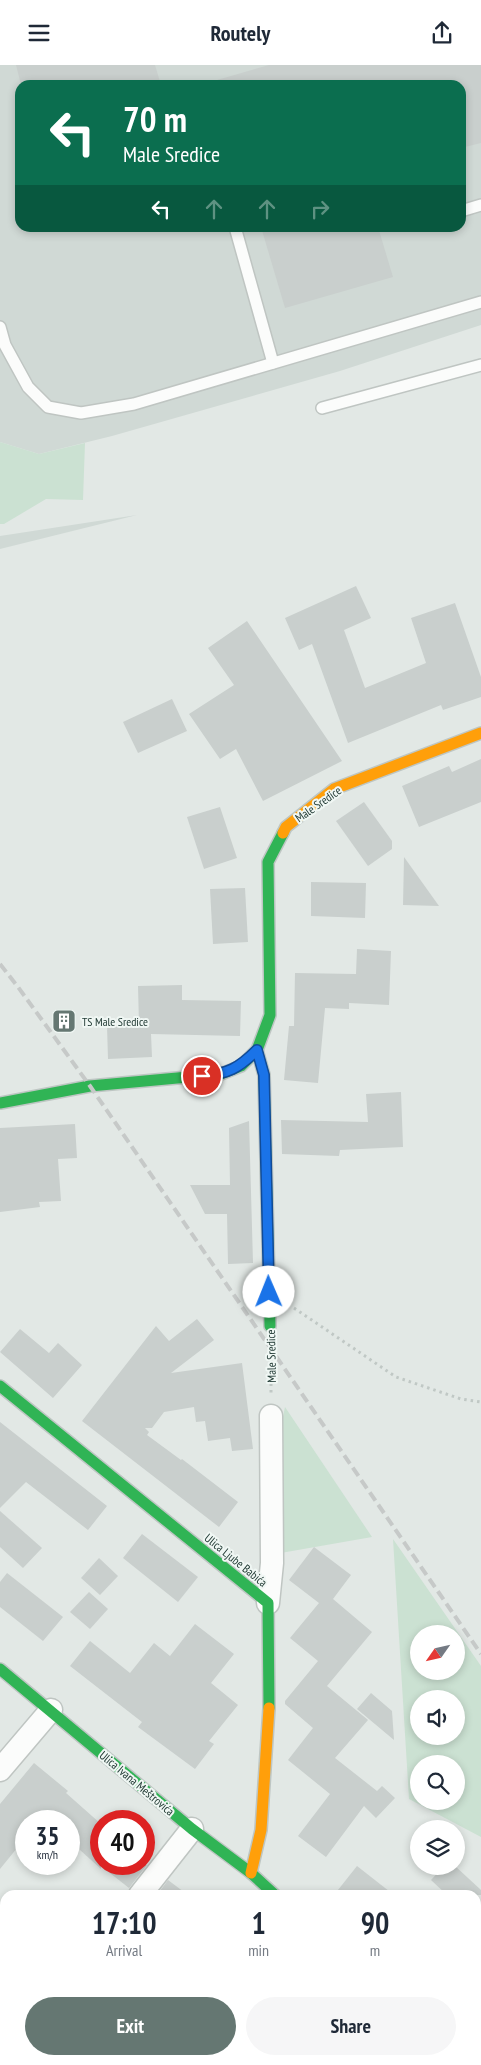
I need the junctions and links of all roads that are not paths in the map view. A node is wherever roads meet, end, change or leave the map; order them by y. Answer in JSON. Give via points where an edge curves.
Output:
{"nodes":[{"id":1,"x":481,"y":205,"type":"edge"},
{"id":2,"x":466,"y":210,"type":"edge"},
{"id":3,"x":236,"y":232,"type":"edge"},
{"id":4,"x":481,"y":302,"type":"edge"},
{"id":5,"x":0,"y":327,"type":"edge"},
{"id":6,"x":273,"y":363,"type":"junction"},
{"id":7,"x":481,"y":365,"type":"edge"},
{"id":8,"x":322,"y":408,"type":"dead end"},
{"id":9,"x":481,"y":733,"type":"edge"},
{"id":10,"x":257,"y":1050,"type":"junction"},
{"id":11,"x":0,"y":1103,"type":"edge"},
{"id":12,"x":270,"y":1326,"type":"road end"},
{"id":13,"x":0,"y":1386,"type":"edge"},
{"id":14,"x":271,"y":1416,"type":"road end"},
{"id":15,"x":268,"y":1603,"type":"junction"},
{"id":16,"x":0,"y":1669,"type":"edge"},
{"id":17,"x":51,"y":1711,"type":"junction"},
{"id":18,"x":0,"y":1770,"type":"edge"},
{"id":19,"x":192,"y":1829,"type":"junction"},
{"id":20,"x":251,"y":1873,"type":"junction"},
{"id":21,"x":144,"y":1890,"type":"edge"},
{"id":22,"x":270,"y":1890,"type":"edge"}],
"edges":[{"from":1,"to":2,"type":"lane"},
{"from":3,"to":6,"type":"lane"},
{"from":4,"to":6,"type":"lane"},
{"from":5,"to":6,"type":"lane","via":[[5,345],[28,387],[48,407],[80,413],[134,404]]},
{"from":7,"to":8,"type":"lane"},
{"from":9,"to":10,"type":"street","name":"Male Sredice","via":[[334,789],[286,827],[268,862],[270,1015]]},
{"from":10,"to":11,"type":"street","name":"Male Sredice","via":[[241,1066],[221,1074],[90,1086]]},
{"from":10,"to":12,"type":"street","name":"Male Sredice","via":[[264,1075]]},
{"from":13,"to":15,"type":"street","name":"Ulica Ljube Babića"},
{"from":14,"to":15,"type":"street","via":[[272,1563]]},
{"from":15,"to":20,"type":"street","name":"Ulica Ljube Babića","via":[[270,1703],[261,1830]]},
{"from":16,"to":17,"type":"street","name":"Ulica Ivana Meštrovića"},
{"from":17,"to":18,"type":"street"},
{"from":17,"to":19,"type":"street","name":"Ulica Ivana Meštrovića"},
{"from":19,"to":20,"type":"street","name":"Ulica Ivana Meštrovića"},
{"from":19,"to":21,"type":"street"},
{"from":20,"to":22,"type":"street","name":"Ulica Ivana Meštrovića"}]}
